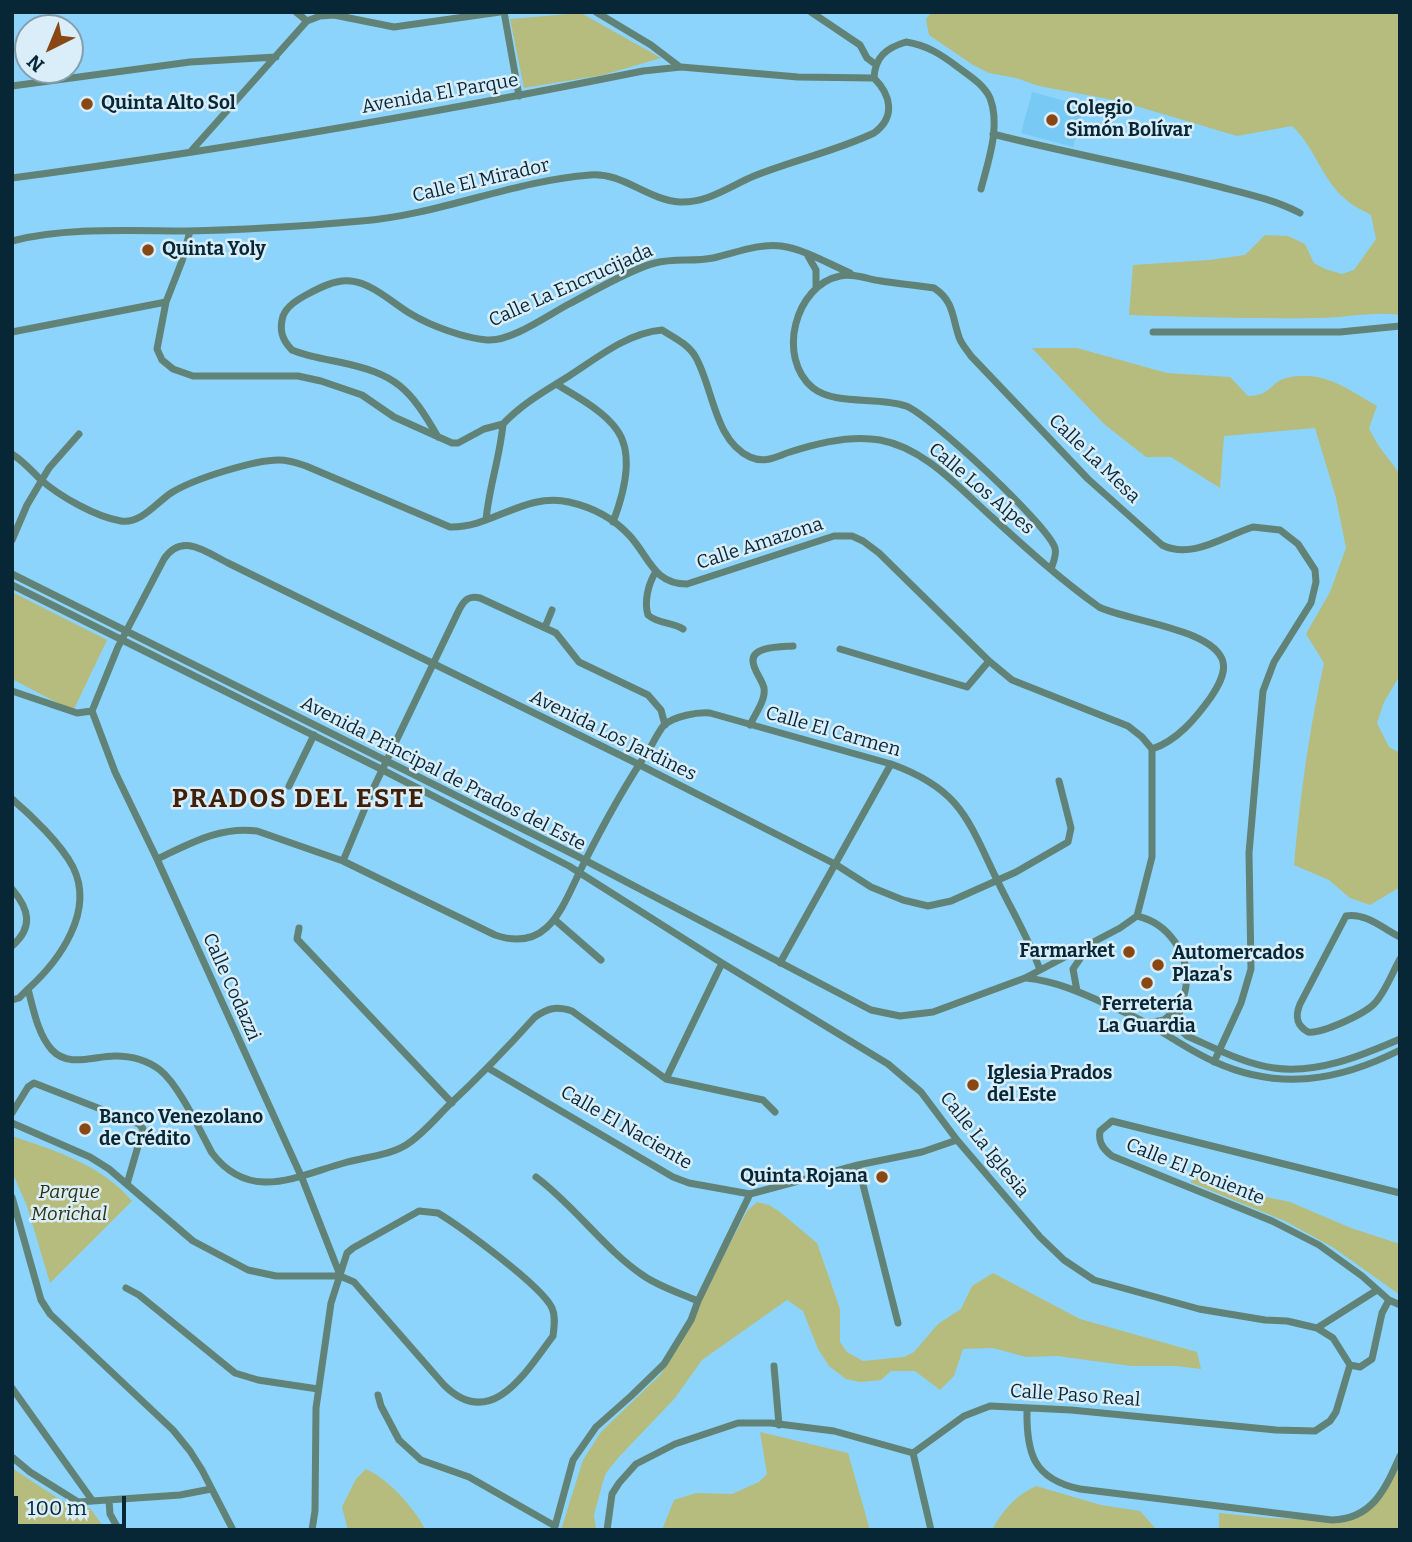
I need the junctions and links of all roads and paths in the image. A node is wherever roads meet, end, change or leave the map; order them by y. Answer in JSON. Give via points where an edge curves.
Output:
{"nodes":[{"id":1,"x":296,"y":12,"type":"edge"},
{"id":2,"x":502,"y":12,"type":"edge"},
{"id":3,"x":596,"y":12,"type":"edge"},
{"id":4,"x":811,"y":12,"type":"edge"},
{"id":5,"x":307,"y":21,"type":"junction"},
{"id":6,"x":276,"y":57,"type":"junction"},
{"id":7,"x":875,"y":64,"type":"junction"},
{"id":8,"x":681,"y":67,"type":"junction"},
{"id":9,"x":874,"y":78,"type":"junction"},
{"id":10,"x":12,"y":86,"type":"edge"},
{"id":11,"x":519,"y":96,"type":"junction"},
{"id":12,"x":993,"y":134,"type":"junction"},
{"id":13,"x":192,"y":150,"type":"junction"},
{"id":14,"x":12,"y":172,"type":"edge"},
{"id":15,"x":13,"y":178,"type":"edge"},
{"id":16,"x":981,"y":190,"type":"dead end"},
{"id":17,"x":1300,"y":212,"type":"dead end"},
{"id":18,"x":190,"y":231,"type":"junction"},
{"id":19,"x":12,"y":241,"type":"edge"},
{"id":20,"x":807,"y":255,"type":"junction"},
{"id":21,"x":854,"y":275,"type":"junction"},
{"id":22,"x":816,"y":286,"type":"junction"},
{"id":23,"x":166,"y":302,"type":"junction"},
{"id":24,"x":1400,"y":326,"type":"edge"},
{"id":25,"x":12,"y":332,"type":"edge"},
{"id":26,"x":1153,"y":332,"type":"dead end"},
{"id":27,"x":556,"y":384,"type":"junction"},
{"id":28,"x":503,"y":424,"type":"junction"},
{"id":29,"x":79,"y":433,"type":"dead end"},
{"id":30,"x":438,"y":437,"type":"junction"},
{"id":31,"x":12,"y":454,"type":"edge"},
{"id":32,"x":43,"y":481,"type":"junction"},
{"id":33,"x":486,"y":520,"type":"junction"},
{"id":34,"x":613,"y":522,"type":"junction"},
{"id":35,"x":12,"y":540,"type":"edge"},
{"id":36,"x":1051,"y":569,"type":"junction"},
{"id":37,"x":655,"y":573,"type":"junction"},
{"id":38,"x":12,"y":574,"type":"edge"},
{"id":39,"x":12,"y":585,"type":"edge"},
{"id":40,"x":552,"y":610,"type":"dead end"},
{"id":41,"x":545,"y":627,"type":"junction"},
{"id":42,"x":682,"y":629,"type":"dead end"},
{"id":43,"x":127,"y":631,"type":"junction"},
{"id":44,"x":122,"y":640,"type":"junction"},
{"id":45,"x":793,"y":646,"type":"dead end"},
{"id":46,"x":840,"y":649,"type":"dead end"},
{"id":47,"x":989,"y":661,"type":"junction"},
{"id":48,"x":433,"y":665,"type":"junction"},
{"id":49,"x":12,"y":691,"type":"edge"},
{"id":50,"x":92,"y":711,"type":"junction"},
{"id":51,"x":665,"y":724,"type":"junction"},
{"id":52,"x":750,"y":725,"type":"junction"},
{"id":53,"x":314,"y":736,"type":"junction"},
{"id":54,"x":1152,"y":749,"type":"junction"},
{"id":55,"x":891,"y":764,"type":"junction"},
{"id":56,"x":638,"y":765,"type":"junction"},
{"id":57,"x":385,"y":766,"type":"junction"},
{"id":58,"x":1059,"y":781,"type":"dead end"},
{"id":59,"x":289,"y":786,"type":"dead end"},
{"id":60,"x":12,"y":799,"type":"edge"},
{"id":61,"x":157,"y":859,"type":"junction"},
{"id":62,"x":343,"y":861,"type":"junction"},
{"id":63,"x":585,"y":861,"type":"junction"},
{"id":64,"x":835,"y":864,"type":"junction"},
{"id":65,"x":579,"y":872,"type":"junction"},
{"id":66,"x":998,"y":880,"type":"junction"},
{"id":67,"x":12,"y":889,"type":"edge"},
{"id":68,"x":1137,"y":916,"type":"junction"},
{"id":69,"x":555,"y":920,"type":"junction"},
{"id":70,"x":299,"y":928,"type":"dead end"},
{"id":71,"x":1400,"y":937,"type":"edge"},
{"id":72,"x":1091,"y":943,"type":"junction"},
{"id":73,"x":12,"y":946,"type":"edge"},
{"id":74,"x":601,"y":960,"type":"dead end"},
{"id":75,"x":1400,"y":960,"type":"edge"},
{"id":76,"x":722,"y":963,"type":"junction"},
{"id":77,"x":780,"y":963,"type":"junction"},
{"id":78,"x":1040,"y":970,"type":"junction"},
{"id":79,"x":1025,"y":978,"type":"junction"},
{"id":80,"x":28,"y":989,"type":"junction"},
{"id":81,"x":1076,"y":991,"type":"junction"},
{"id":82,"x":12,"y":1000,"type":"edge"},
{"id":83,"x":1181,"y":1006,"type":"junction"},
{"id":84,"x":1146,"y":1023,"type":"junction"},
{"id":85,"x":1400,"y":1039,"type":"edge"},
{"id":86,"x":1221,"y":1050,"type":"junction"},
{"id":87,"x":1400,"y":1050,"type":"edge"},
{"id":88,"x":1214,"y":1062,"type":"junction"},
{"id":89,"x":488,"y":1068,"type":"junction"},
{"id":90,"x":666,"y":1079,"type":"junction"},
{"id":91,"x":452,"y":1103,"type":"junction"},
{"id":92,"x":775,"y":1112,"type":"dead end"},
{"id":93,"x":12,"y":1113,"type":"edge"},
{"id":94,"x":12,"y":1124,"type":"edge"},
{"id":95,"x":957,"y":1140,"type":"junction"},
{"id":96,"x":858,"y":1165,"type":"junction"},
{"id":97,"x":537,"y":1177,"type":"dead end"},
{"id":98,"x":302,"y":1178,"type":"junction"},
{"id":99,"x":127,"y":1184,"type":"junction"},
{"id":100,"x":1400,"y":1193,"type":"edge"},
{"id":101,"x":750,"y":1194,"type":"junction"},
{"id":102,"x":12,"y":1197,"type":"edge"},
{"id":103,"x":340,"y":1276,"type":"junction"},
{"id":104,"x":126,"y":1288,"type":"dead end"},
{"id":105,"x":1377,"y":1290,"type":"junction"},
{"id":106,"x":1389,"y":1300,"type":"junction"},
{"id":107,"x":698,"y":1301,"type":"junction"},
{"id":108,"x":1400,"y":1304,"type":"edge"},
{"id":109,"x":898,"y":1322,"type":"dead end"},
{"id":110,"x":1317,"y":1328,"type":"junction"},
{"id":111,"x":1350,"y":1365,"type":"junction"},
{"id":112,"x":775,"y":1366,"type":"dead end"},
{"id":113,"x":12,"y":1388,"type":"edge"},
{"id":114,"x":318,"y":1389,"type":"junction"},
{"id":115,"x":378,"y":1395,"type":"dead end"},
{"id":116,"x":1027,"y":1408,"type":"junction"},
{"id":117,"x":779,"y":1424,"type":"junction"},
{"id":118,"x":913,"y":1453,"type":"junction"},
{"id":119,"x":1400,"y":1456,"type":"edge"},
{"id":120,"x":12,"y":1457,"type":"edge"},
{"id":121,"x":211,"y":1489,"type":"junction"},
{"id":122,"x":92,"y":1500,"type":"junction"},
{"id":123,"x":109,"y":1501,"type":"junction"},
{"id":124,"x":555,"y":1528,"type":"edge"},
{"id":125,"x":119,"y":1530,"type":"edge"},
{"id":126,"x":233,"y":1530,"type":"edge"},
{"id":127,"x":312,"y":1530,"type":"edge"},
{"id":128,"x":607,"y":1530,"type":"edge"},
{"id":129,"x":931,"y":1530,"type":"edge"}],
"edges":[{"from":1,"to":5,"type":"street"},
{"from":2,"to":5,"type":"street","via":[[394,27],[334,15]]},
{"from":2,"to":11,"type":"street"},
{"from":3,"to":8,"type":"street"},
{"from":4,"to":7,"type":"street","via":[[860,45]]},
{"from":5,"to":6,"type":"street"},
{"from":6,"to":10,"type":"street","via":[[190,62]]},
{"from":6,"to":13,"type":"street"},
{"from":7,"to":9,"type":"street"},
{"from":7,"to":12,"type":"street","via":[[897,44],[929,47],[990,98]]},
{"from":8,"to":9,"type":"street","name":"Avenida El Parque"},
{"from":8,"to":11,"type":"street","name":"Avenida El Parque"},
{"from":9,"to":18,"type":"street","name":"Calle El Mirador","via":[[889,104],[887,120],[874,133],[695,201],[667,200],[609,176],[593,175],[364,221]]},
{"from":11,"to":13,"type":"street","name":"Avenida El Parque"},
{"from":12,"to":16,"type":"street"},
{"from":12,"to":17,"type":"street","via":[[1185,178]]},
{"from":13,"to":15,"type":"street","name":"Avenida El Parque"},
{"from":14,"to":15,"type":"street"},
{"from":18,"to":19,"type":"street","name":"Calle El Mirador","via":[[40,235]]},
{"from":18,"to":23,"type":"street"},
{"from":20,"to":21,"type":"street","name":"Calle La Encrucijada"},
{"from":20,"to":22,"type":"street","via":[[816,270]]},
{"from":20,"to":30,"type":"street","name":"Calle La Encrucijada","via":[[771,245],[709,259],[653,264],[496,340],[434,325],[352,281],[335,282],[308,294],[285,311],[281,333],[292,349],[397,382]]},
{"from":21,"to":22,"type":"street","name":"Calle La Mesa"},
{"from":21,"to":86,"type":"street","name":"Calle La Mesa","via":[[942,293],[971,356],[1088,479],[1163,545],[1190,550],[1253,527],[1270,528],[1298,544],[1315,570],[1311,603],[1274,662],[1263,691],[1250,853],[1251,969]]},
{"from":22,"to":36,"type":"street","via":[[800,313],[793,341],[798,365],[812,387],[836,398],[907,406],[931,422],[1047,533],[1056,555]]},
{"from":23,"to":25,"type":"street"},
{"from":23,"to":30,"type":"street","via":[[157,349],[173,369],[193,376],[298,376],[321,381],[362,395],[394,417]]},
{"from":24,"to":26,"type":"street","via":[[1340,332]]},
{"from":27,"to":28,"type":"street","name":"Calle Los Alpes"},
{"from":27,"to":34,"type":"street","via":[[598,412],[621,437],[625,482]]},
{"from":27,"to":36,"type":"street","name":"Calle Los Alpes","via":[[636,336],[662,330],[695,356],[720,423],[732,442],[750,457],[772,460],[815,446],[867,438],[899,445],[950,480]]},
{"from":28,"to":30,"type":"street","via":[[458,443]]},
{"from":28,"to":33,"type":"street"},
{"from":29,"to":32,"type":"street"},
{"from":31,"to":32,"type":"street"},
{"from":32,"to":33,"type":"street","via":[[79,505],[127,522],[184,486],[245,467],[291,461],[439,524],[460,527]]},
{"from":32,"to":35,"type":"street"},
{"from":33,"to":34,"type":"street","via":[[551,499],[581,505]]},
{"from":34,"to":37,"type":"street","via":[[631,538]]},
{"from":36,"to":54,"type":"street","name":"Calle Los Alpes","via":[[1099,607],[1193,636],[1221,656],[1223,670],[1217,688],[1203,708],[1167,744]]},
{"from":37,"to":42,"type":"street","via":[[646,603],[648,615]]},
{"from":37,"to":47,"type":"street","name":"Calle Amazona","via":[[687,584],[826,538],[852,536],[879,553]]},
{"from":38,"to":43,"type":"street","name":"Avenida Principal de Prados del Este"},
{"from":39,"to":44,"type":"street","name":"Avenida Principal de Prados del Este"},
{"from":40,"to":41,"type":"street"},
{"from":41,"to":48,"type":"street","via":[[474,596],[463,603]]},
{"from":41,"to":51,"type":"street","via":[[563,640],[579,662],[648,695],[661,710]]},
{"from":43,"to":44,"type":"street"},
{"from":43,"to":48,"type":"street","name":"Avenida Los Jardines","via":[[164,559],[172,548],[183,545],[229,563]]},
{"from":43,"to":57,"type":"street","name":"Avenida Principal de Prados del Este"},
{"from":44,"to":50,"type":"street"},
{"from":44,"to":53,"type":"street","name":"Avenida Principal de Prados del Este"},
{"from":45,"to":52,"type":"street","via":[[755,655],[753,661],[764,688]]},
{"from":46,"to":47,"type":"street","via":[[967,687]]},
{"from":47,"to":54,"type":"street","name":"Calle Amazona","via":[[1024,686],[1128,726]]},
{"from":48,"to":56,"type":"street","name":"Avenida Los Jardines"},
{"from":48,"to":57,"type":"street"},
{"from":49,"to":50,"type":"street","via":[[77,713]]},
{"from":50,"to":61,"type":"street","name":"Calle Codazzi"},
{"from":51,"to":52,"type":"street","name":"Calle El Carmen","via":[[702,712]]},
{"from":51,"to":56,"type":"street"},
{"from":52,"to":55,"type":"street","name":"Calle El Carmen"},
{"from":53,"to":57,"type":"street","name":"Avenida Principal de Prados del Este"},
{"from":53,"to":59,"type":"street"},
{"from":54,"to":68,"type":"street","via":[[1152,857]]},
{"from":55,"to":64,"type":"street"},
{"from":55,"to":66,"type":"street","name":"Calle El Carmen","via":[[931,781],[956,802]]},
{"from":56,"to":63,"type":"street"},
{"from":56,"to":64,"type":"street","name":"Avenida Los Jardines"},
{"from":57,"to":62,"type":"street"},
{"from":57,"to":63,"type":"street","name":"Avenida Principal de Prados del Este"},
{"from":57,"to":65,"type":"street","name":"Avenida Principal de Prados del Este"},
{"from":58,"to":66,"type":"street","name":"Avenida Los Jardines","via":[[1071,828],[1068,842]]},
{"from":60,"to":80,"type":"street","via":[[68,859],[80,896],[74,929]]},
{"from":61,"to":62,"type":"street","via":[[199,839],[244,830]]},
{"from":61,"to":98,"type":"street","name":"Calle Codazzi"},
{"from":62,"to":69,"type":"street","via":[[506,939],[531,937]]},
{"from":63,"to":65,"type":"street","name":"Avenida Principal de Prados del Este"},
{"from":63,"to":77,"type":"street"},
{"from":64,"to":66,"type":"street","name":"Avenida Los Jardines","via":[[871,887],[929,906]]},
{"from":64,"to":77,"type":"street"},
{"from":65,"to":69,"type":"street"},
{"from":65,"to":76,"type":"street","name":"Calle La Iglesia"},
{"from":66,"to":78,"type":"street","name":"Calle El Carmen"},
{"from":67,"to":73,"type":"street","via":[[27,916],[22,937]]},
{"from":68,"to":72,"type":"street"},
{"from":68,"to":83,"type":"street","via":[[1152,920],[1174,940],[1186,975]]},
{"from":69,"to":74,"type":"street"},
{"from":70,"to":91,"type":"street","via":[[297,939]]},
{"from":71,"to":75,"type":"street","via":[[1368,919],[1346,916],[1300,1004],[1299,1024],[1308,1032],[1319,1032],[1371,1007]]},
{"from":72,"to":78,"type":"street"},
{"from":72,"to":81,"type":"street","via":[[1073,969]]},
{"from":76,"to":90,"type":"street"},
{"from":76,"to":95,"type":"street","name":"Calle La Iglesia","via":[[888,1064],[921,1093]]},
{"from":77,"to":79,"type":"street","via":[[862,1006],[900,1016],[933,1012]]},
{"from":78,"to":79,"type":"street"},
{"from":79,"to":81,"type":"street"},
{"from":80,"to":82,"type":"street"},
{"from":80,"to":98,"type":"street","via":[[37,1020],[57,1054],[67,1059],[114,1056],[149,1063],[170,1080],[212,1153],[226,1168],[264,1183]]},
{"from":81,"to":84,"type":"street"},
{"from":83,"to":84,"type":"street","via":[[1164,1020]]},
{"from":83,"to":86,"type":"street","via":[[1178,1025],[1184,1034]]},
{"from":84,"to":88,"type":"street"},
{"from":85,"to":86,"type":"street","via":[[1306,1069],[1264,1066]]},
{"from":86,"to":88,"type":"street","name":"Calle La Mesa"},
{"from":87,"to":88,"type":"street","via":[[1332,1076],[1302,1080],[1263,1078]]},
{"from":89,"to":90,"type":"street","via":[[535,1017],[560,1007],[572,1010]]},
{"from":89,"to":91,"type":"street"},
{"from":89,"to":101,"type":"street","name":"Calle El Naciente","via":[[673,1177]]},
{"from":90,"to":92,"type":"street","via":[[763,1100]]},
{"from":91,"to":98,"type":"street","via":[[403,1147]]},
{"from":93,"to":99,"type":"street","via":[[34,1083],[139,1124],[143,1129]]},
{"from":94,"to":99,"type":"street","via":[[90,1157]]},
{"from":95,"to":96,"type":"street","name":"Calle El Naciente"},
{"from":95,"to":110,"type":"street","name":"Calle La Iglesia","via":[[1040,1237],[1094,1280],[1199,1309]]},
{"from":96,"to":101,"type":"street","name":"Calle El Naciente"},
{"from":96,"to":109,"type":"street"},
{"from":97,"to":107,"type":"street","via":[[637,1270]]},
{"from":98,"to":103,"type":"street","name":"Calle Codazzi"},
{"from":99,"to":103,"type":"street","via":[[193,1241],[248,1269],[276,1276]]},
{"from":100,"to":105,"type":"street","name":"Calle El Poniente","via":[[1112,1121],[1100,1131],[1101,1144],[1112,1156],[1272,1221],[1319,1245]]},
{"from":101,"to":107,"type":"street"},
{"from":102,"to":121,"type":"street","via":[[41,1300],[50,1314],[173,1430]]},
{"from":103,"to":103,"type":"street","via":[[362,1289],[452,1393],[469,1402],[493,1401],[508,1392],[553,1336],[552,1308],[537,1288],[438,1213],[419,1211],[364,1240],[347,1253]]},
{"from":103,"to":114,"type":"street","via":[[331,1303]]},
{"from":104,"to":114,"type":"street","via":[[235,1373]]},
{"from":105,"to":106,"type":"street"},
{"from":105,"to":110,"type":"street"},
{"from":106,"to":108,"type":"street"},
{"from":106,"to":111,"type":"street","via":[[1372,1359],[1360,1367]]},
{"from":107,"to":124,"type":"street","via":[[664,1364],[584,1442],[573,1460]]},
{"from":110,"to":111,"type":"street","via":[[1333,1338]]},
{"from":111,"to":116,"type":"street","name":"Calle Paso Real","via":[[1336,1412],[1323,1427],[1308,1432]]},
{"from":112,"to":117,"type":"street"},
{"from":113,"to":122,"type":"street"},
{"from":114,"to":127,"type":"street"},
{"from":115,"to":124,"type":"street","via":[[399,1440],[416,1456],[469,1477]]},
{"from":116,"to":118,"type":"street","name":"Calle Paso Real","via":[[990,1406],[973,1411]]},
{"from":116,"to":119,"type":"street","via":[[1029,1447],[1038,1467],[1051,1479],[1080,1489],[1348,1520],[1375,1501]]},
{"from":117,"to":118,"type":"street","via":[[853,1435]]},
{"from":117,"to":128,"type":"street","via":[[748,1422],[724,1427],[636,1464],[612,1494]]},
{"from":118,"to":129,"type":"street"},
{"from":120,"to":122,"type":"street","via":[[78,1502]]},
{"from":121,"to":123,"type":"street"},
{"from":121,"to":126,"type":"street"},
{"from":122,"to":123,"type":"street"},
{"from":123,"to":125,"type":"street"}]}
